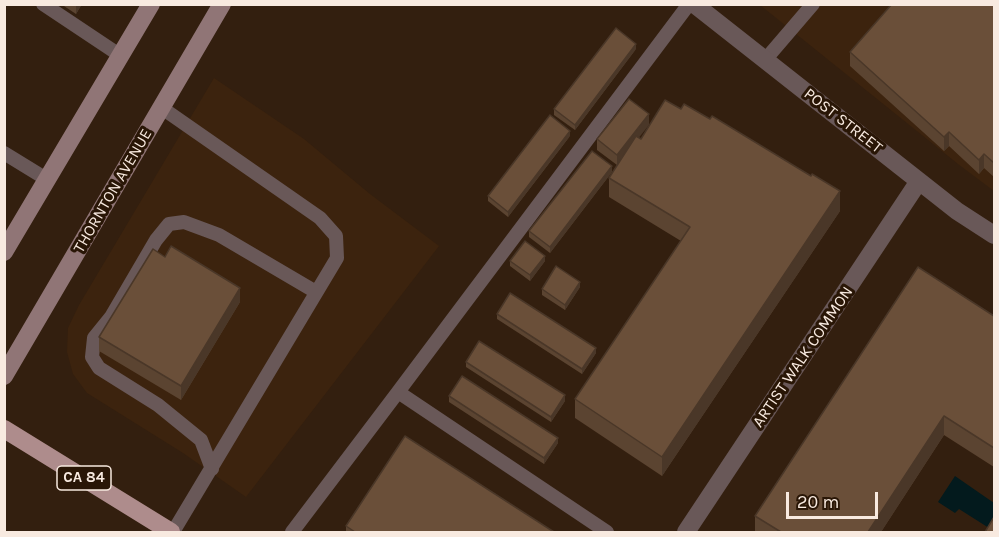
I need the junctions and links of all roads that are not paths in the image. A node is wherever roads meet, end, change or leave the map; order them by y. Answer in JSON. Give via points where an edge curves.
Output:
{"nodes":[{"id":1,"x":43,"y":4,"type":"edge"},
{"id":2,"x":151,"y":4,"type":"edge"},
{"id":3,"x":222,"y":4,"type":"edge"},
{"id":4,"x":689,"y":4,"type":"edge"},
{"id":5,"x":694,"y":4,"type":"edge"},
{"id":6,"x":813,"y":4,"type":"edge"},
{"id":7,"x":121,"y":56,"type":"junction"},
{"id":8,"x":765,"y":60,"type":"junction"},
{"id":9,"x":162,"y":108,"type":"junction"},
{"id":10,"x":4,"y":153,"type":"edge"},
{"id":11,"x":48,"y":180,"type":"junction"},
{"id":12,"x":919,"y":181,"type":"junction"},
{"id":13,"x":994,"y":235,"type":"edge"},
{"id":14,"x":4,"y":252,"type":"edge"},
{"id":15,"x":316,"y":292,"type":"junction"},
{"id":16,"x":4,"y":376,"type":"edge"},
{"id":17,"x":398,"y":392,"type":"junction"},
{"id":18,"x":4,"y":429,"type":"edge"},
{"id":19,"x":212,"y":470,"type":"junction"},
{"id":20,"x":167,"y":531,"type":"edge"},
{"id":21,"x":292,"y":532,"type":"edge"},
{"id":22,"x":606,"y":532,"type":"edge"},
{"id":23,"x":686,"y":532,"type":"edge"}],
"edges":[{"from":1,"to":7,"type":"lane"},
{"from":2,"to":7,"type":"street"},
{"from":3,"to":9,"type":"street","name":"THORNTON AVENUE"},
{"from":4,"to":17,"type":"lane"},
{"from":5,"to":8,"type":"street","name":"POST STREET"},
{"from":6,"to":8,"type":"lane"},
{"from":7,"to":11,"type":"street"},
{"from":8,"to":12,"type":"street","name":"POST STREET"},
{"from":9,"to":15,"type":"lane","via":[[320,218],[336,236],[337,258]]},
{"from":9,"to":16,"type":"street","name":"THORNTON AVENUE"},
{"from":10,"to":11,"type":"lane"},
{"from":11,"to":14,"type":"street"},
{"from":12,"to":13,"type":"street","name":"POST STREET"},
{"from":12,"to":23,"type":"street","name":"ARTIST WALK COMMON"},
{"from":15,"to":19,"type":"lane"},
{"from":15,"to":19,"type":"lane","via":[[219,235],[184,222],[169,224],[94,338],[92,357],[99,368],[158,405],[201,440]]},
{"from":17,"to":21,"type":"lane"},
{"from":17,"to":22,"type":"lane"},
{"from":18,"to":20,"type":"main road","number":"CA 84"},
{"from":19,"to":20,"type":"lane"}]}
